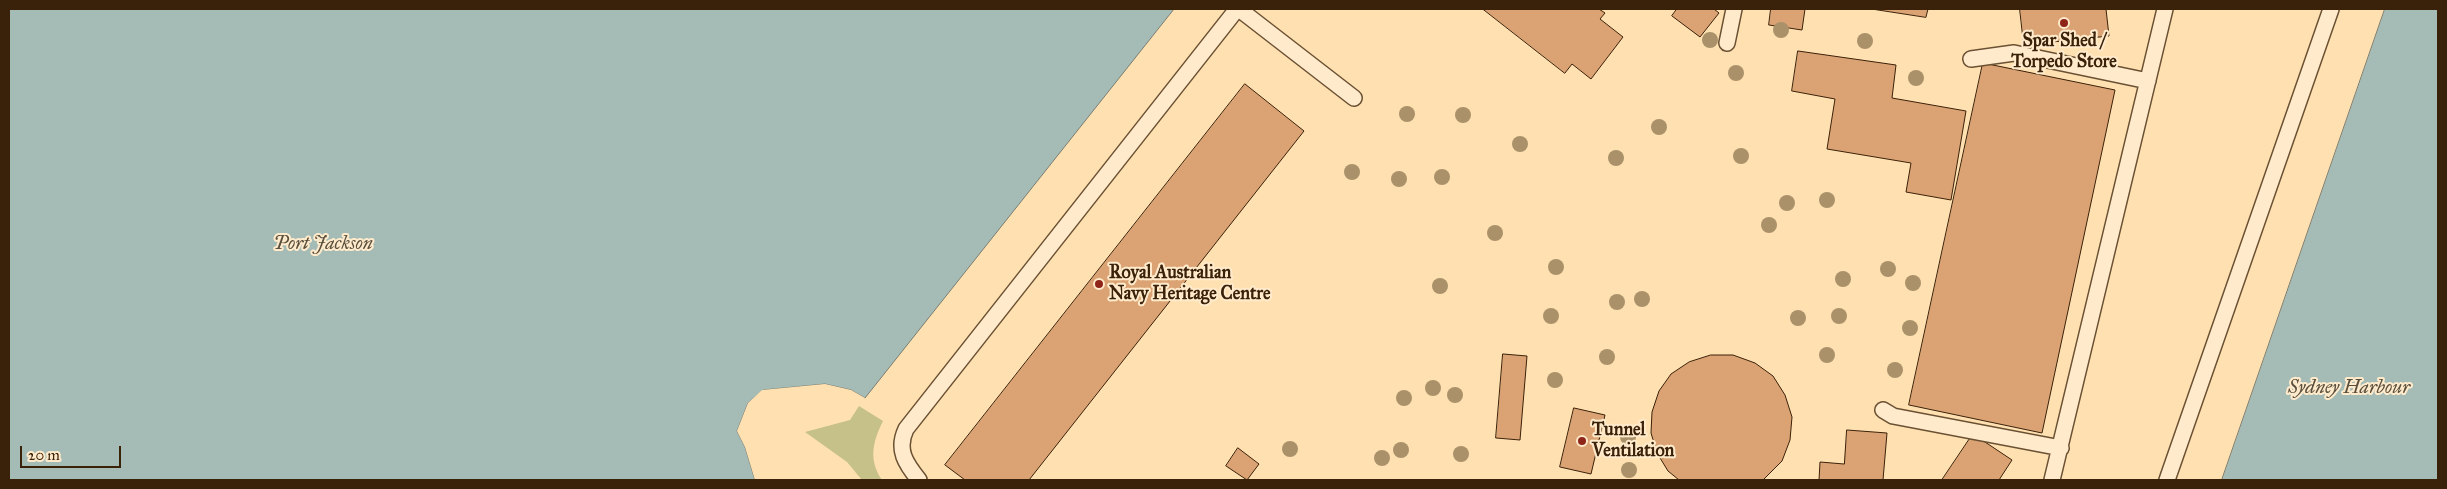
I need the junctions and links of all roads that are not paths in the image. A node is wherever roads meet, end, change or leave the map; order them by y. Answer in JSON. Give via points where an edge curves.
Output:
{"nodes":[{"id":1,"x":1238,"y":9,"type":"edge"},
{"id":2,"x":1734,"y":9,"type":"edge"},
{"id":3,"x":2165,"y":9,"type":"edge"},
{"id":4,"x":2331,"y":9,"type":"edge"},
{"id":5,"x":1727,"y":43,"type":"dead end"},
{"id":6,"x":1971,"y":59,"type":"dead end"},
{"id":7,"x":2148,"y":81,"type":"junction"},
{"id":8,"x":1354,"y":98,"type":"dead end"},
{"id":9,"x":1883,"y":410,"type":"dead end"},
{"id":10,"x":2061,"y":448,"type":"junction"},
{"id":11,"x":919,"y":480,"type":"edge"},
{"id":12,"x":2052,"y":480,"type":"edge"},
{"id":13,"x":2167,"y":480,"type":"edge"}],
"edges":[{"from":1,"to":8,"type":"lane"},
{"from":1,"to":11,"type":"lane","via":[[906,429],[900,440],[903,454]]},
{"from":2,"to":5,"type":"lane"},
{"from":3,"to":7,"type":"lane"},
{"from":4,"to":13,"type":"lane"},
{"from":6,"to":7,"type":"lane","via":[[2014,53]]},
{"from":7,"to":10,"type":"lane"},
{"from":9,"to":10,"type":"lane","via":[[1892,416]]},
{"from":10,"to":12,"type":"lane"}]}
